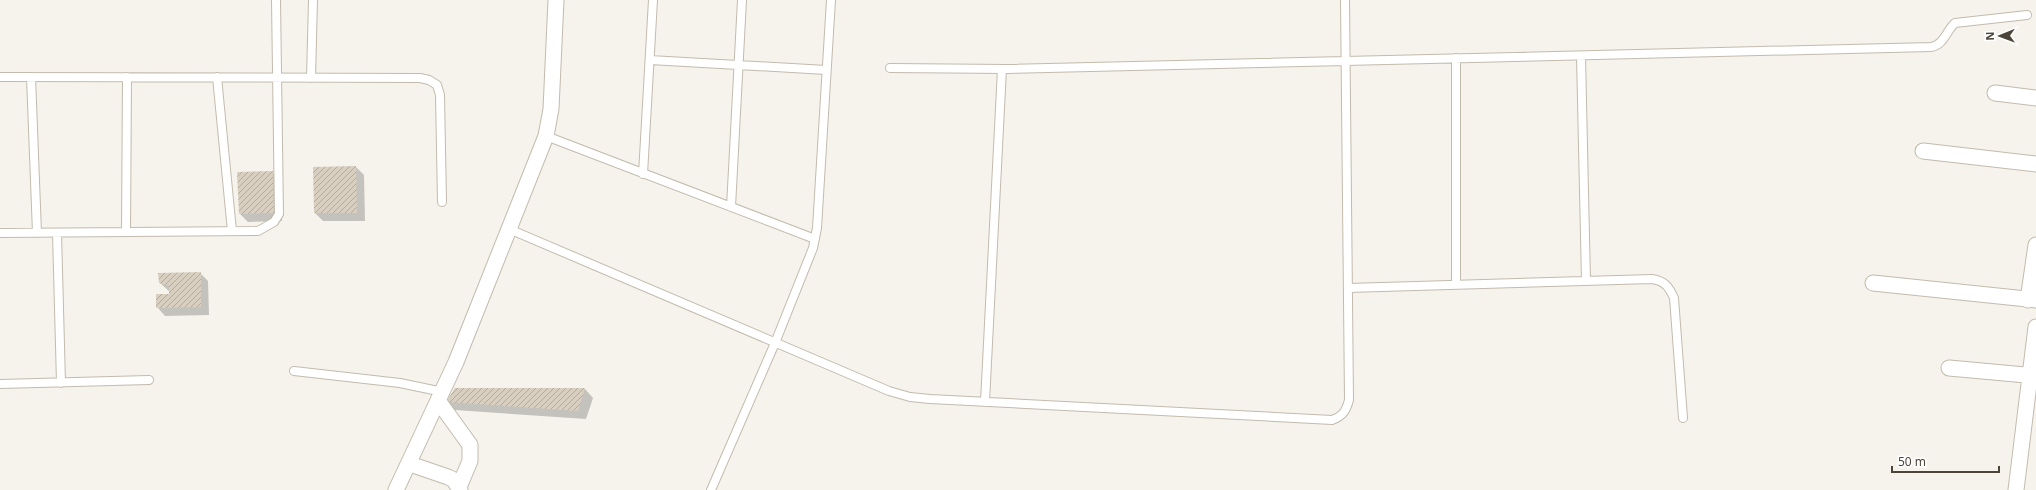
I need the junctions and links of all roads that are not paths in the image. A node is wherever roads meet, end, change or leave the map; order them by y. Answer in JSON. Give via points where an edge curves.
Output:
{"nodes":[{"id":1,"x":276,"y":0,"type":"edge"},
{"id":2,"x":313,"y":0,"type":"edge"},
{"id":3,"x":556,"y":0,"type":"edge"},
{"id":4,"x":653,"y":0,"type":"edge"},
{"id":5,"x":742,"y":0,"type":"edge"},
{"id":6,"x":831,"y":0,"type":"edge"},
{"id":7,"x":1345,"y":0,"type":"edge"},
{"id":8,"x":2027,"y":15,"type":"dead end"},
{"id":9,"x":1581,"y":56,"type":"junction"},
{"id":10,"x":1456,"y":58,"type":"junction"},
{"id":11,"x":650,"y":60,"type":"junction"},
{"id":12,"x":1346,"y":61,"type":"junction"},
{"id":13,"x":739,"y":65,"type":"junction"},
{"id":14,"x":890,"y":68,"type":"dead end"},
{"id":15,"x":1002,"y":69,"type":"junction"},
{"id":16,"x":826,"y":70,"type":"junction"},
{"id":17,"x":0,"y":77,"type":"edge"},
{"id":18,"x":31,"y":77,"type":"junction"},
{"id":19,"x":127,"y":77,"type":"junction"},
{"id":20,"x":217,"y":77,"type":"junction"},
{"id":21,"x":278,"y":78,"type":"junction"},
{"id":22,"x":311,"y":78,"type":"junction"},
{"id":23,"x":1995,"y":93,"type":"dead end"},
{"id":24,"x":2036,"y":98,"type":"edge"},
{"id":25,"x":546,"y":136,"type":"junction"},
{"id":26,"x":1923,"y":151,"type":"dead end"},
{"id":27,"x":2036,"y":164,"type":"edge"},
{"id":28,"x":643,"y":174,"type":"junction"},
{"id":29,"x":442,"y":202,"type":"dead end"},
{"id":30,"x":731,"y":207,"type":"junction"},
{"id":31,"x":509,"y":229,"type":"junction"},
{"id":32,"x":232,"y":231,"type":"junction"},
{"id":33,"x":126,"y":232,"type":"junction"},
{"id":34,"x":0,"y":233,"type":"edge"},
{"id":35,"x":37,"y":233,"type":"junction"},
{"id":36,"x":57,"y":233,"type":"junction"},
{"id":37,"x":815,"y":239,"type":"junction"},
{"id":38,"x":2036,"y":245,"type":"edge"},
{"id":39,"x":1586,"y":281,"type":"junction"},
{"id":40,"x":1873,"y":283,"type":"dead end"},
{"id":41,"x":1456,"y":284,"type":"junction"},
{"id":42,"x":1348,"y":288,"type":"junction"},
{"id":43,"x":2032,"y":300,"type":"edge"},
{"id":44,"x":2036,"y":327,"type":"edge"},
{"id":45,"x":776,"y":343,"type":"junction"},
{"id":46,"x":1949,"y":368,"type":"dead end"},
{"id":47,"x":294,"y":371,"type":"dead end"},
{"id":48,"x":2033,"y":376,"type":"edge"},
{"id":49,"x":149,"y":380,"type":"dead end"},
{"id":50,"x":61,"y":383,"type":"junction"},
{"id":51,"x":0,"y":384,"type":"edge"},
{"id":52,"x":441,"y":397,"type":"junction"},
{"id":53,"x":985,"y":402,"type":"junction"},
{"id":54,"x":1683,"y":418,"type":"dead end"},
{"id":55,"x":410,"y":464,"type":"junction"},
{"id":56,"x":460,"y":488,"type":"edge"},
{"id":57,"x":396,"y":490,"type":"edge"},
{"id":58,"x":711,"y":490,"type":"edge"},
{"id":59,"x":2016,"y":490,"type":"edge"}],
"edges":[{"from":1,"to":21,"type":"lane"},
{"from":2,"to":22,"type":"lane"},
{"from":3,"to":25,"type":"street","via":[[551,108]]},
{"from":4,"to":11,"type":"lane"},
{"from":5,"to":13,"type":"lane"},
{"from":6,"to":16,"type":"lane"},
{"from":7,"to":12,"type":"lane"},
{"from":8,"to":9,"type":"lane","via":[[1955,23],[1948,29],[1942,42],[1931,47]]},
{"from":9,"to":10,"type":"lane"},
{"from":9,"to":39,"type":"lane"},
{"from":10,"to":12,"type":"lane"},
{"from":10,"to":41,"type":"lane"},
{"from":11,"to":13,"type":"lane"},
{"from":11,"to":28,"type":"lane"},
{"from":12,"to":15,"type":"lane"},
{"from":12,"to":42,"type":"lane"},
{"from":13,"to":16,"type":"lane"},
{"from":13,"to":30,"type":"lane"},
{"from":14,"to":15,"type":"lane"},
{"from":15,"to":53,"type":"lane"},
{"from":16,"to":37,"type":"lane"},
{"from":17,"to":18,"type":"lane"},
{"from":18,"to":19,"type":"lane"},
{"from":18,"to":35,"type":"lane"},
{"from":19,"to":20,"type":"lane"},
{"from":19,"to":33,"type":"lane"},
{"from":20,"to":21,"type":"lane"},
{"from":20,"to":32,"type":"lane"},
{"from":21,"to":22,"type":"lane"},
{"from":21,"to":32,"type":"lane","via":[[279,214],[274,222],[258,231]]},
{"from":22,"to":29,"type":"lane","via":[[420,78],[429,80],[437,86],[440,95]]},
{"from":23,"to":24,"type":"street"},
{"from":25,"to":28,"type":"lane"},
{"from":25,"to":31,"type":"street"},
{"from":26,"to":27,"type":"street"},
{"from":28,"to":30,"type":"lane"},
{"from":30,"to":37,"type":"lane"},
{"from":31,"to":45,"type":"lane"},
{"from":31,"to":52,"type":"street"},
{"from":32,"to":33,"type":"lane"},
{"from":33,"to":36,"type":"lane"},
{"from":34,"to":35,"type":"lane"},
{"from":35,"to":36,"type":"lane"},
{"from":36,"to":50,"type":"lane"},
{"from":37,"to":45,"type":"lane"},
{"from":38,"to":43,"type":"street"},
{"from":39,"to":41,"type":"lane"},
{"from":39,"to":54,"type":"lane","via":[[1652,279],[1662,281],[1669,288],[1674,298]]},
{"from":40,"to":43,"type":"street"},
{"from":41,"to":42,"type":"lane"},
{"from":42,"to":53,"type":"lane","via":[[1350,400],[1347,410],[1341,417],[1332,420]]},
{"from":44,"to":48,"type":"street"},
{"from":45,"to":53,"type":"lane","via":[[889,391],[910,397]]},
{"from":45,"to":58,"type":"lane"},
{"from":46,"to":48,"type":"street"},
{"from":47,"to":52,"type":"lane","via":[[400,383]]},
{"from":48,"to":59,"type":"street"},
{"from":49,"to":50,"type":"lane"},
{"from":50,"to":51,"type":"lane"},
{"from":52,"to":55,"type":"street"},
{"from":52,"to":56,"type":"street","via":[[470,445],[470,461]]},
{"from":55,"to":56,"type":"street","via":[[448,477]]},
{"from":55,"to":57,"type":"street"}]}
